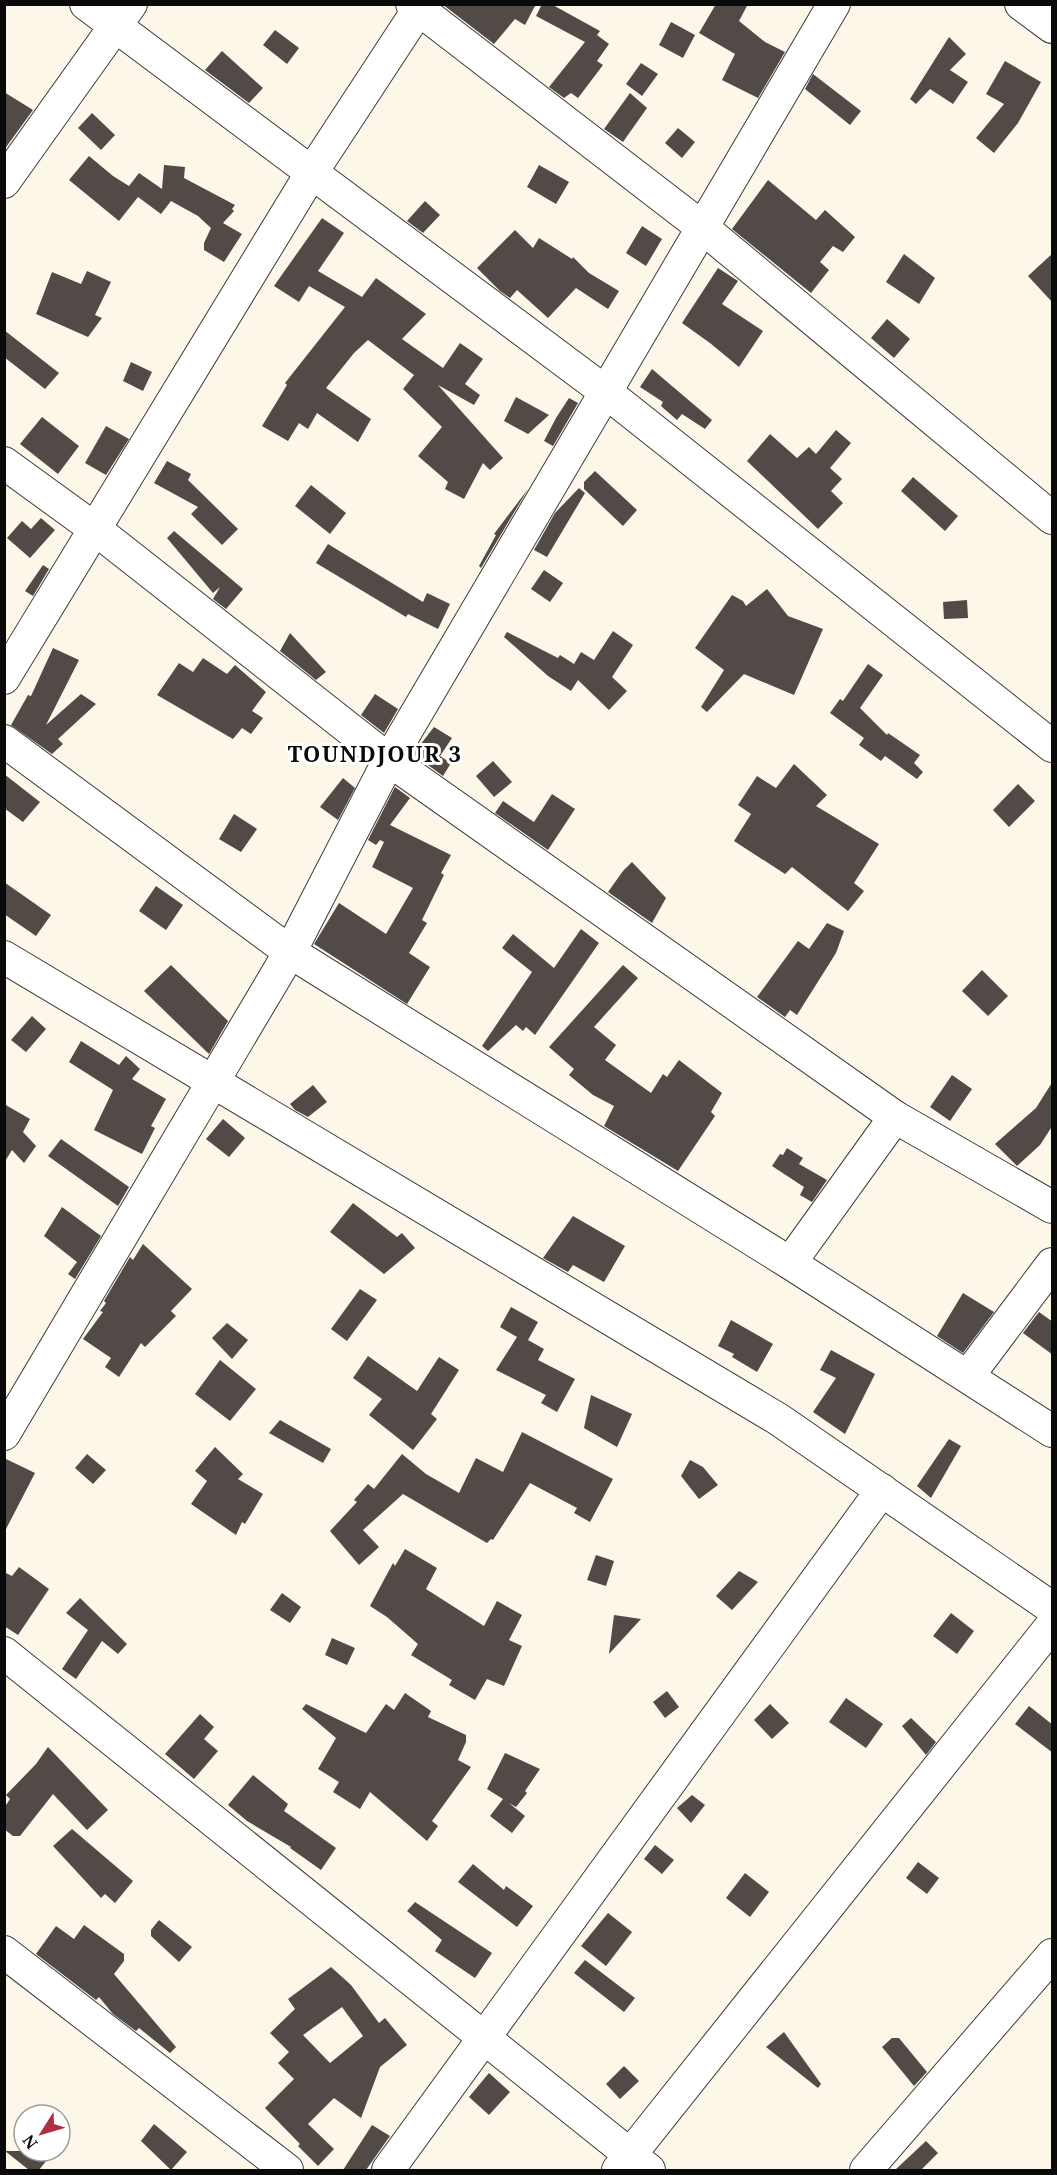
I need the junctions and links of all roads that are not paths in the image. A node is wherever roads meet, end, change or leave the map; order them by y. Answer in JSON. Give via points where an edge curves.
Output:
{"nodes":[{"id":1,"x":87,"y":4,"type":"edge"},
{"id":2,"x":834,"y":4,"type":"edge"},
{"id":3,"x":1021,"y":4,"type":"edge"},
{"id":4,"x":417,"y":6,"type":"edge"},
{"id":5,"x":123,"y":15,"type":"edge"},
{"id":6,"x":1053,"y":27,"type":"edge"},
{"id":7,"x":312,"y":172,"type":"junction"},
{"id":8,"x":4,"y":182,"type":"edge"},
{"id":9,"x":703,"y":228,"type":"junction"},
{"id":10,"x":607,"y":393,"type":"junction"},
{"id":11,"x":4,"y":463,"type":"edge"},
{"id":12,"x":1053,"y":518,"type":"edge"},
{"id":13,"x":95,"y":529,"type":"junction"},
{"id":14,"x":4,"y":678,"type":"edge"},
{"id":15,"x":4,"y":741,"type":"edge"},
{"id":16,"x":1053,"y":746,"type":"edge"},
{"id":17,"x":389,"y":760,"type":"junction"},
{"id":18,"x":290,"y":952,"type":"junction"},
{"id":19,"x":4,"y":957,"type":"edge"},
{"id":20,"x":214,"y":1082,"type":"junction"},
{"id":21,"x":895,"y":1117,"type":"junction"},
{"id":22,"x":1053,"y":1207,"type":"edge"},
{"id":23,"x":790,"y":1263,"type":"junction"},
{"id":24,"x":1053,"y":1264,"type":"edge"},
{"id":25,"x":968,"y":1376,"type":"junction"},
{"id":26,"x":1053,"y":1431,"type":"edge"},
{"id":27,"x":4,"y":1434,"type":"edge"},
{"id":28,"x":882,"y":1490,"type":"junction"},
{"id":29,"x":1053,"y":1608,"type":"edge"},
{"id":30,"x":1053,"y":1625,"type":"edge"},
{"id":31,"x":4,"y":1653,"type":"edge"},
{"id":32,"x":4,"y":1952,"type":"edge"},
{"id":33,"x":1053,"y":1956,"type":"edge"},
{"id":34,"x":484,"y":2038,"type":"junction"},
{"id":35,"x":632,"y":2165,"type":"edge"},
{"id":36,"x":287,"y":2170,"type":"edge"},
{"id":37,"x":388,"y":2170,"type":"edge"},
{"id":38,"x":866,"y":2170,"type":"edge"}],
"edges":[{"from":1,"to":5,"type":"street"},
{"from":2,"to":9,"type":"street"},
{"from":3,"to":6,"type":"street"},
{"from":4,"to":7,"type":"street"},
{"from":4,"to":9,"type":"street"},
{"from":5,"to":7,"type":"street"},
{"from":5,"to":8,"type":"street"},
{"from":7,"to":10,"type":"street"},
{"from":7,"to":13,"type":"street"},
{"from":9,"to":10,"type":"street"},
{"from":9,"to":12,"type":"street"},
{"from":10,"to":16,"type":"street"},
{"from":10,"to":17,"type":"street"},
{"from":11,"to":13,"type":"street"},
{"from":13,"to":14,"type":"street"},
{"from":13,"to":17,"type":"street"},
{"from":15,"to":18,"type":"street"},
{"from":17,"to":18,"type":"street"},
{"from":17,"to":21,"type":"street"},
{"from":18,"to":20,"type":"street"},
{"from":18,"to":23,"type":"street"},
{"from":19,"to":20,"type":"street"},
{"from":20,"to":27,"type":"street"},
{"from":20,"to":28,"type":"street","via":[[778,1419]]},
{"from":21,"to":22,"type":"street"},
{"from":21,"to":23,"type":"street"},
{"from":23,"to":25,"type":"street"},
{"from":24,"to":25,"type":"street"},
{"from":25,"to":26,"type":"street"},
{"from":28,"to":29,"type":"street"},
{"from":28,"to":34,"type":"street"},
{"from":30,"to":35,"type":"street"},
{"from":31,"to":34,"type":"street"},
{"from":32,"to":36,"type":"street"},
{"from":33,"to":38,"type":"street"},
{"from":34,"to":35,"type":"street"},
{"from":34,"to":37,"type":"street"}]}
